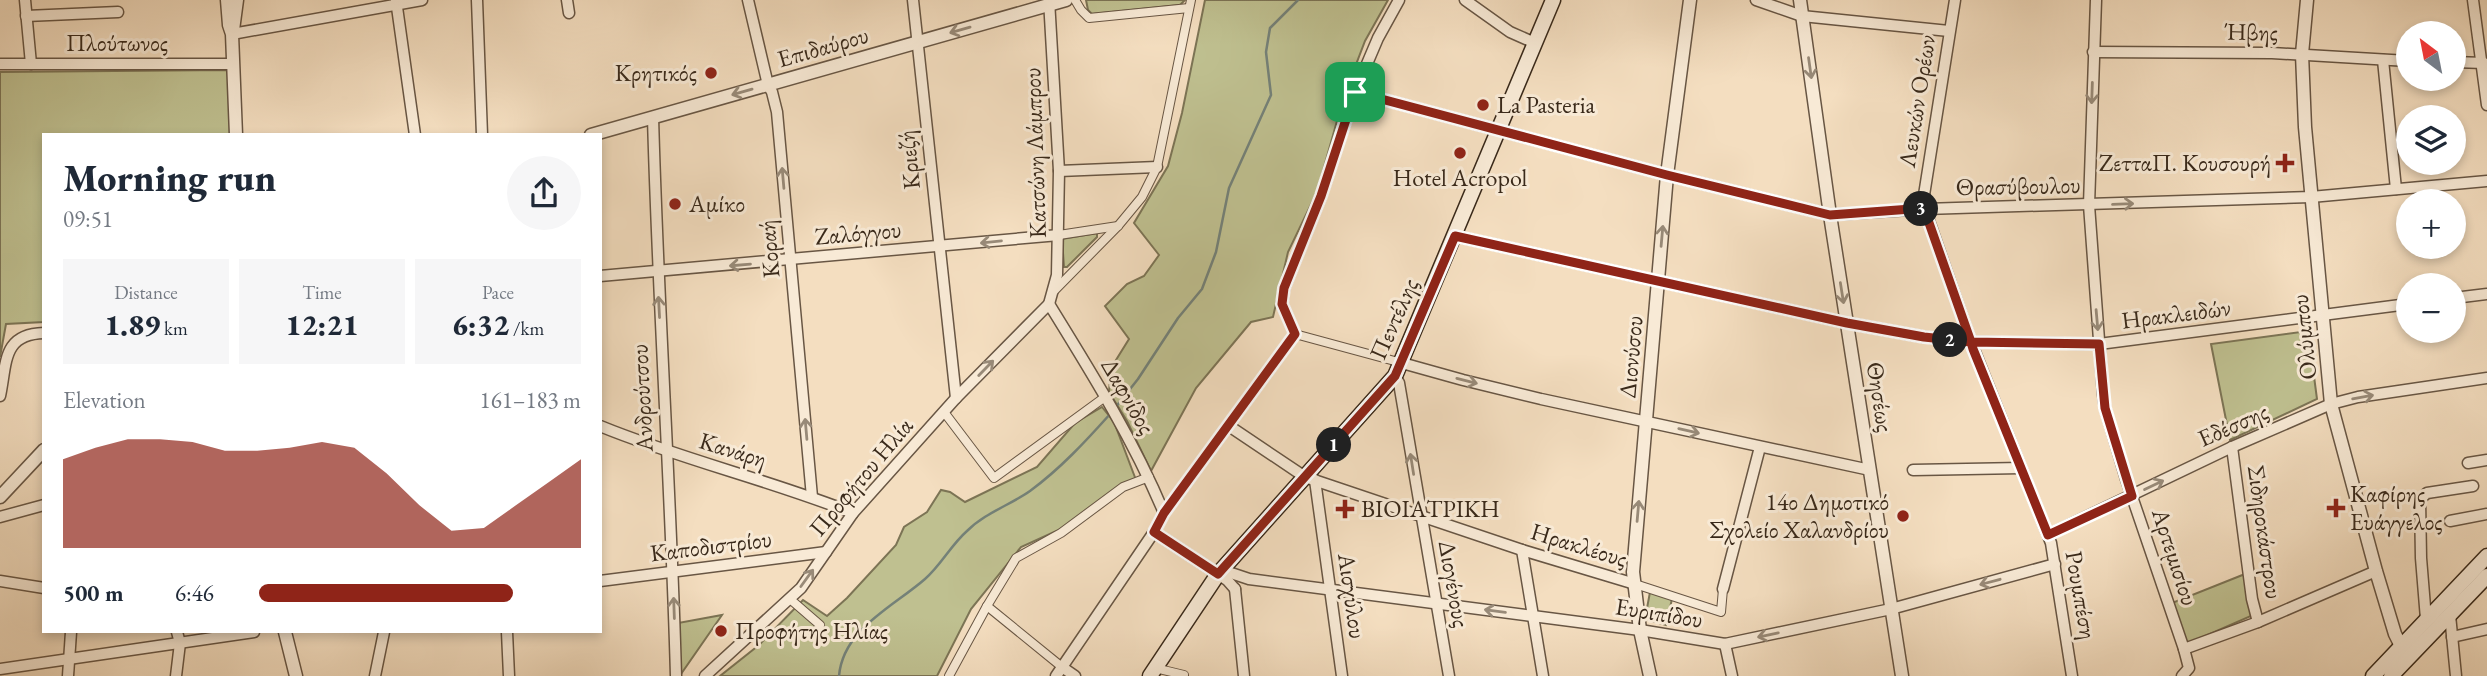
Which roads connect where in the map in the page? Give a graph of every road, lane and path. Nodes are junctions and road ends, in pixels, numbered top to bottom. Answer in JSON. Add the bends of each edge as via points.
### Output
{"nodes":[{"id":1,"x":25,"y":0,"type":"edge"},
{"id":2,"x":422,"y":0,"type":"edge"},
{"id":3,"x":477,"y":0,"type":"edge"},
{"id":4,"x":567,"y":0,"type":"edge"},
{"id":5,"x":748,"y":0,"type":"edge"},
{"id":6,"x":913,"y":0,"type":"edge"},
{"id":7,"x":1066,"y":0,"type":"edge"},
{"id":8,"x":1075,"y":0,"type":"edge"},
{"id":9,"x":1399,"y":0,"type":"edge"},
{"id":10,"x":1465,"y":0,"type":"edge"},
{"id":11,"x":1553,"y":0,"type":"edge"},
{"id":12,"x":1690,"y":0,"type":"edge"},
{"id":13,"x":1756,"y":0,"type":"edge"},
{"id":14,"x":1800,"y":0,"type":"edge"},
{"id":15,"x":1955,"y":0,"type":"edge"},
{"id":16,"x":2096,"y":0,"type":"edge"},
{"id":17,"x":2307,"y":0,"type":"edge"},
{"id":18,"x":2473,"y":0,"type":"edge"},
{"id":19,"x":229,"y":2,"type":"edge"},
{"id":20,"x":1049,"y":2,"type":"edge"},
{"id":21,"x":1771,"y":2,"type":"edge"},
{"id":22,"x":396,"y":3,"type":"edge"},
{"id":23,"x":1190,"y":4,"type":"edge"},
{"id":24,"x":118,"y":12,"type":"dead end"},
{"id":25,"x":569,"y":13,"type":"dead end"},
{"id":26,"x":26,"y":16,"type":"junction"},
{"id":27,"x":1802,"y":16,"type":"junction"},
{"id":28,"x":1949,"y":31,"type":"junction"},
{"id":29,"x":232,"y":34,"type":"junction"},
{"id":30,"x":917,"y":42,"type":"junction"},
{"id":31,"x":1535,"y":43,"type":"junction"},
{"id":32,"x":2093,"y":52,"type":"junction"},
{"id":33,"x":2302,"y":54,"type":"junction"},
{"id":34,"x":2383,"y":60,"type":"junction"},
{"id":35,"x":2396,"y":61,"type":"edge"},
{"id":36,"x":2466,"y":62,"type":"edge"},
{"id":37,"x":2484,"y":63,"type":"edge"},
{"id":38,"x":0,"y":64,"type":"edge"},
{"id":39,"x":31,"y":64,"type":"junction"},
{"id":40,"x":233,"y":64,"type":"junction"},
{"id":41,"x":768,"y":85,"type":"junction"},
{"id":42,"x":1355,"y":92,"type":"junction"},
{"id":43,"x":2487,"y":105,"type":"edge"},
{"id":44,"x":653,"y":117,"type":"junction"},
{"id":45,"x":1500,"y":131,"type":"junction"},
{"id":46,"x":236,"y":133,"type":"edge"},
{"id":47,"x":415,"y":133,"type":"edge"},
{"id":48,"x":482,"y":133,"type":"edge"},
{"id":49,"x":598,"y":133,"type":"edge"},
{"id":50,"x":1157,"y":167,"type":"junction"},
{"id":51,"x":1059,"y":170,"type":"junction"},
{"id":52,"x":1667,"y":175,"type":"junction"},
{"id":53,"x":2487,"y":181,"type":"edge"},
{"id":54,"x":2396,"y":189,"type":"junction"},
{"id":55,"x":2311,"y":197,"type":"junction"},
{"id":56,"x":2089,"y":205,"type":"junction"},
{"id":57,"x":1925,"y":208,"type":"junction"},
{"id":58,"x":1830,"y":215,"type":"junction"},
{"id":59,"x":1118,"y":226,"type":"junction"},
{"id":60,"x":1059,"y":235,"type":"junction"},
{"id":61,"x":1455,"y":236,"type":"junction"},
{"id":62,"x":940,"y":247,"type":"junction"},
{"id":63,"x":791,"y":260,"type":"junction"},
{"id":64,"x":657,"y":272,"type":"junction"},
{"id":65,"x":602,"y":276,"type":"edge"},
{"id":66,"x":1658,"y":282,"type":"junction"},
{"id":67,"x":1054,"y":291,"type":"junction"},
{"id":68,"x":2487,"y":294,"type":"edge"},
{"id":69,"x":2466,"y":297,"type":"edge"},
{"id":70,"x":1049,"y":304,"type":"junction"},
{"id":71,"x":2396,"y":306,"type":"edge"},
{"id":72,"x":2323,"y":315,"type":"junction"},
{"id":73,"x":1847,"y":323,"type":"junction"},
{"id":74,"x":42,"y":333,"type":"edge"},
{"id":75,"x":1295,"y":334,"type":"junction"},
{"id":76,"x":1971,"y":342,"type":"junction"},
{"id":77,"x":2099,"y":344,"type":"junction"},
{"id":78,"x":1398,"y":369,"type":"junction"},
{"id":79,"x":2487,"y":378,"type":"edge"},
{"id":80,"x":0,"y":396,"type":"edge"},
{"id":81,"x":956,"y":398,"type":"junction"},
{"id":82,"x":1107,"y":400,"type":"junction"},
{"id":83,"x":2331,"y":404,"type":"junction"},
{"id":84,"x":944,"y":412,"type":"junction"},
{"id":85,"x":1647,"y":421,"type":"junction"},
{"id":86,"x":1229,"y":426,"type":"junction"},
{"id":87,"x":602,"y":427,"type":"edge"},
{"id":88,"x":1760,"y":447,"type":"junction"},
{"id":89,"x":2232,"y":447,"type":"junction"},
{"id":90,"x":666,"y":451,"type":"junction"},
{"id":91,"x":42,"y":452,"type":"edge"},
{"id":92,"x":2487,"y":460,"type":"edge"},
{"id":93,"x":2468,"y":463,"type":"dead end"},
{"id":94,"x":2021,"y":468,"type":"junction"},
{"id":95,"x":1870,"y":470,"type":"junction"},
{"id":96,"x":1913,"y":470,"type":"dead end"},
{"id":97,"x":1149,"y":477,"type":"junction"},
{"id":98,"x":1310,"y":478,"type":"junction"},
{"id":99,"x":2473,"y":485,"type":"dead end"},
{"id":100,"x":2132,"y":496,"type":"junction"},
{"id":101,"x":0,"y":497,"type":"edge"},
{"id":102,"x":813,"y":497,"type":"junction"},
{"id":103,"x":42,"y":506,"type":"edge"},
{"id":104,"x":853,"y":513,"type":"junction"},
{"id":105,"x":1164,"y":513,"type":"junction"},
{"id":106,"x":1420,"y":514,"type":"junction"},
{"id":107,"x":2487,"y":514,"type":"edge"},
{"id":108,"x":0,"y":517,"type":"edge"},
{"id":109,"x":2450,"y":521,"type":"dead end"},
{"id":110,"x":1154,"y":532,"type":"junction"},
{"id":111,"x":2048,"y":535,"type":"junction"},
{"id":112,"x":1522,"y":550,"type":"junction"},
{"id":113,"x":826,"y":552,"type":"junction"},
{"id":114,"x":2487,"y":556,"type":"edge"},
{"id":115,"x":2055,"y":564,"type":"junction"},
{"id":116,"x":2376,"y":571,"type":"junction"},
{"id":117,"x":673,"y":572,"type":"junction"},
{"id":118,"x":1220,"y":572,"type":"junction"},
{"id":119,"x":2487,"y":576,"type":"edge"},
{"id":120,"x":1249,"y":579,"type":"junction"},
{"id":121,"x":0,"y":581,"type":"edge"},
{"id":122,"x":602,"y":581,"type":"edge"},
{"id":123,"x":1635,"y":584,"type":"junction"},
{"id":124,"x":42,"y":588,"type":"edge"},
{"id":125,"x":1331,"y":588,"type":"junction"},
{"id":126,"x":1235,"y":589,"type":"junction"},
{"id":127,"x":1723,"y":589,"type":"joint"},
{"id":128,"x":790,"y":599,"type":"junction"},
{"id":129,"x":1436,"y":604,"type":"junction"},
{"id":130,"x":987,"y":606,"type":"junction"},
{"id":131,"x":1891,"y":609,"type":"junction"},
{"id":132,"x":2450,"y":615,"type":"junction"},
{"id":133,"x":1533,"y":616,"type":"junction"},
{"id":134,"x":2426,"y":619,"type":"junction"},
{"id":135,"x":2258,"y":622,"type":"junction"},
{"id":136,"x":820,"y":625,"type":"dead end"},
{"id":137,"x":2487,"y":629,"type":"edge"},
{"id":138,"x":1640,"y":630,"type":"junction"},
{"id":139,"x":71,"y":633,"type":"edge"},
{"id":140,"x":239,"y":633,"type":"edge"},
{"id":141,"x":285,"y":633,"type":"edge"},
{"id":142,"x":384,"y":633,"type":"edge"},
{"id":143,"x":507,"y":633,"type":"edge"},
{"id":144,"x":178,"y":637,"type":"edge"},
{"id":145,"x":2452,"y":637,"type":"junction"},
{"id":146,"x":1725,"y":644,"type":"junction"},
{"id":147,"x":2184,"y":649,"type":"junction"},
{"id":148,"x":2404,"y":652,"type":"junction"},
{"id":149,"x":69,"y":659,"type":"junction"},
{"id":150,"x":0,"y":669,"type":"edge"},
{"id":151,"x":1059,"y":671,"type":"edge"},
{"id":152,"x":1152,"y":672,"type":"edge"},
{"id":153,"x":2188,"y":673,"type":"edge"},
{"id":154,"x":1184,"y":675,"type":"edge"},
{"id":155,"x":68,"y":676,"type":"edge"},
{"id":156,"x":176,"y":676,"type":"edge"},
{"id":157,"x":296,"y":676,"type":"edge"},
{"id":158,"x":375,"y":676,"type":"edge"},
{"id":159,"x":509,"y":676,"type":"edge"},
{"id":160,"x":676,"y":676,"type":"edge"},
{"id":161,"x":705,"y":676,"type":"edge"},
{"id":162,"x":949,"y":676,"type":"edge"},
{"id":163,"x":1075,"y":676,"type":"edge"},
{"id":164,"x":1244,"y":676,"type":"edge"},
{"id":165,"x":1342,"y":676,"type":"edge"},
{"id":166,"x":1449,"y":676,"type":"edge"},
{"id":167,"x":1543,"y":676,"type":"edge"},
{"id":168,"x":1650,"y":676,"type":"edge"},
{"id":169,"x":1732,"y":676,"type":"edge"},
{"id":170,"x":1902,"y":676,"type":"edge"},
{"id":171,"x":2072,"y":676,"type":"edge"},
{"id":172,"x":2373,"y":676,"type":"edge"},
{"id":173,"x":2391,"y":676,"type":"edge"},
{"id":174,"x":2456,"y":676,"type":"edge"}],
"edges":[{"from":1,"to":26,"type":"street"},
{"from":2,"to":22,"type":"street"},
{"from":3,"to":48,"type":"street"},
{"from":4,"to":25,"type":"street"},
{"from":5,"to":41,"type":"street","name":"Κοραή"},
{"from":6,"to":30,"type":"street","name":"Κριεζή"},
{"from":7,"to":20,"type":"street","name":"Επιδαύρου"},
{"from":8,"to":23,"type":"street","via":[[1089,18]]},
{"from":9,"to":42,"type":"street"},
{"from":10,"to":31,"type":"street","via":[[1510,33]]},
{"from":11,"to":31,"type":"main road","name":"Πεντέλης"},
{"from":12,"to":52,"type":"street","name":"Διονύσου"},
{"from":13,"to":21,"type":"street"},
{"from":14,"to":27,"type":"street","name":"Θησέως"},
{"from":15,"to":28,"type":"street","name":"Λευκών Ορέων"},
{"from":16,"to":32,"type":"street","name":"Αρτεμισίου"},
{"from":17,"to":33,"type":"street","name":"Ολύμπου"},
{"from":18,"to":37,"type":"street"},
{"from":19,"to":29,"type":"street","via":[[237,15]]},
{"from":20,"to":30,"type":"street","name":"Επιδαύρου","one_way":true},
{"from":20,"to":51,"type":"street","name":"Κατσώνη Λάμπρου"},
{"from":21,"to":27,"type":"street"},
{"from":22,"to":29,"type":"street"},
{"from":22,"to":47,"type":"street"},
{"from":23,"to":50,"type":"street"},
{"from":24,"to":26,"type":"street"},
{"from":26,"to":39,"type":"street"},
{"from":27,"to":28,"type":"street"},
{"from":27,"to":58,"type":"street","name":"Θησέως","one_way":true},
{"from":28,"to":57,"type":"street","name":"Λευκών Ορέων"},
{"from":29,"to":40,"type":"street"},
{"from":30,"to":41,"type":"street","name":"Επιδαύρου"},
{"from":30,"to":62,"type":"street","name":"Κριεζή"},
{"from":31,"to":45,"type":"main road","name":"Πεντέλης"},
{"from":32,"to":33,"type":"street","name":"Ήβης"},
{"from":32,"to":56,"type":"street","name":"Αρτεμισίου","one_way":true},
{"from":33,"to":34,"type":"street","name":"Ήβης"},
{"from":33,"to":55,"type":"street","name":"Ολύμπου"},
{"from":34,"to":35,"type":"street","name":"Ήβης"},
{"from":34,"to":54,"type":"street"},
{"from":36,"to":37,"type":"street"},
{"from":37,"to":43,"type":"street"},
{"from":38,"to":39,"type":"street","name":"Πλούτωνος"},
{"from":39,"to":40,"type":"street","name":"Πλούτωνος"},
{"from":40,"to":46,"type":"street"},
{"from":41,"to":44,"type":"street","name":"Επιδαύρου","one_way":true},
{"from":63,"to":41,"type":"street","name":"Κοραή","one_way":true,"via":[[777,112]]},
{"from":42,"to":45,"type":"street","name":"Θρασύβουλου"},
{"from":42,"to":75,"type":"street","via":[[1284,288],[1282,304]]},
{"from":44,"to":49,"type":"street","name":"Επιδαύρου"},
{"from":44,"to":64,"type":"street","name":"Ανδρούτσου"},
{"from":45,"to":52,"type":"street","name":"Θρασύβουλου"},
{"from":45,"to":61,"type":"main road","name":"Πεντέλης"},
{"from":50,"to":51,"type":"street"},
{"from":50,"to":59,"type":"street","via":[[1142,197]]},
{"from":51,"to":60,"type":"street","name":"Κατσώνη Λάμπρου"},
{"from":52,"to":58,"type":"street","name":"Θρασύβουλου"},
{"from":66,"to":52,"type":"street","name":"Διονύσου","one_way":true},
{"from":53,"to":54,"type":"street","name":"Θρασύβουλου"},
{"from":54,"to":55,"type":"street","name":"Θρασύβουλου"},
{"from":56,"to":55,"type":"street","name":"Θρασύβουλου","one_way":true},
{"from":55,"to":72,"type":"street","name":"Ολύμπου"},
{"from":56,"to":57,"type":"street","name":"Θρασύβουλου"},
{"from":56,"to":77,"type":"street","name":"Αρτεμισίου","one_way":true},
{"from":57,"to":58,"type":"street","name":"Θρασύβουλου"},
{"from":57,"to":76,"type":"street","name":"Ρουμπέση"},
{"from":58,"to":73,"type":"street","name":"Θησέως","one_way":true},
{"from":59,"to":60,"type":"street","name":"Ζαλόγγου"},
{"from":59,"to":67,"type":"street"},
{"from":60,"to":62,"type":"street","name":"Ζαλόγγου","one_way":true},
{"from":60,"to":67,"type":"street","name":"Κατσώνη Λάμπρου"},
{"from":61,"to":66,"type":"street","name":"Ηρακλειδών"},
{"from":61,"to":78,"type":"main road","name":"Πεντέλης"},
{"from":62,"to":63,"type":"street","name":"Ζαλόγγου"},
{"from":62,"to":81,"type":"street","name":"Κριεζή"},
{"from":63,"to":64,"type":"street","name":"Ζαλόγγου","one_way":true},
{"from":102,"to":63,"type":"street","name":"Κοραή","one_way":true},
{"from":64,"to":65,"type":"street","name":"Ζαλόγγου"},
{"from":90,"to":64,"type":"street","name":"Ανδρούτσου","one_way":true},
{"from":66,"to":73,"type":"street","name":"Ηρακλειδών"},
{"from":66,"to":85,"type":"street","name":"Διονύσου"},
{"from":67,"to":70,"type":"street","name":"Κατσώνη Λάμπρου"},
{"from":68,"to":69,"type":"street"},
{"from":81,"to":70,"type":"street","name":"Προφήτου Ηλία","one_way":true},
{"from":70,"to":82,"type":"street","name":"Δαφνίδος"},
{"from":71,"to":72,"type":"street","name":"Ηρακλειδών"},
{"from":72,"to":77,"type":"street","name":"Ηρακλειδών"},
{"from":72,"to":83,"type":"street","name":"Ολύμπου"},
{"from":73,"to":76,"type":"street","name":"Ηρακλειδών"},
{"from":73,"to":95,"type":"street","name":"Θησέως"},
{"from":74,"to":80,"type":"street","via":[[23,336],[12,344]]},
{"from":75,"to":78,"type":"street"},
{"from":75,"to":86,"type":"street"},
{"from":76,"to":77,"type":"street","name":"Ηρακλειδών"},
{"from":76,"to":94,"type":"street","name":"Ρουμπέση"},
{"from":77,"to":100,"type":"street","name":"Αρτεμισίου","via":[[2105,408]]},
{"from":78,"to":85,"type":"street","one_way":true},
{"from":78,"to":98,"type":"main road","name":"Πεντέλης"},
{"from":106,"to":78,"type":"street","name":"Διογένους","one_way":true},
{"from":83,"to":79,"type":"street","name":"Εδέσσης","one_way":true},
{"from":81,"to":84,"type":"street","name":"Προφήτου Ηλία"},
{"from":82,"to":84,"type":"street","via":[[993,478]]},
{"from":82,"to":97,"type":"street","name":"Δαφνίδος"},
{"from":83,"to":89,"type":"street","name":"Εδέσσης"},
{"from":83,"to":116,"type":"street","name":"Ολύμπου"},
{"from":84,"to":104,"type":"street","name":"Προφήτου Ηλία"},
{"from":85,"to":88,"type":"street","one_way":true},
{"from":123,"to":85,"type":"street","name":"Διονύσου","one_way":true},
{"from":86,"to":98,"type":"street","name":"Ηρακλέους"},
{"from":86,"to":105,"type":"street"},
{"from":87,"to":90,"type":"street","name":"Κανάρη"},
{"from":88,"to":95,"type":"street"},
{"from":88,"to":127,"type":"street"},
{"from":100,"to":89,"type":"street","name":"Εδέσσης","one_way":true},
{"from":89,"to":135,"type":"street","name":"Σιδηροκάστρου"},
{"from":90,"to":102,"type":"street","name":"Κανάρη"},
{"from":90,"to":117,"type":"street","name":"Ανδρούτσου"},
{"from":91,"to":101,"type":"street"},
{"from":92,"to":93,"type":"street"},
{"from":94,"to":96,"type":"street"},
{"from":94,"to":111,"type":"street","name":"Ρουμπέση"},
{"from":95,"to":131,"type":"street","name":"Θησέως"},
{"from":97,"to":105,"type":"street","name":"Δαφνίδος"},
{"from":97,"to":130,"type":"street","via":[[1123,487],[1061,533],[1016,558]]},
{"from":98,"to":106,"type":"street","name":"Ηρακλέους"},
{"from":98,"to":118,"type":"main road","name":"Πεντέλης"},
{"from":98,"to":125,"type":"street","name":"Αισχύλου"},
{"from":99,"to":134,"type":"street","via":[[2427,493],[2420,499]]},
{"from":100,"to":111,"type":"street","name":"Εδέσσης"},
{"from":100,"to":147,"type":"street","name":"Αρτεμισίου"},
{"from":102,"to":104,"type":"street","name":"Κανάρη"},
{"from":103,"to":108,"type":"street"},
{"from":104,"to":113,"type":"street","name":"Προφήτου Ηλία"},
{"from":105,"to":110,"type":"street"},
{"from":106,"to":112,"type":"street","name":"Ηρακλέους"},
{"from":106,"to":129,"type":"street","name":"Διογένους"},
{"from":107,"to":109,"type":"street"},
{"from":110,"to":118,"type":"street"},
{"from":110,"to":151,"type":"street"},
{"from":111,"to":115,"type":"street","name":"Ρουμπέση"},
{"from":112,"to":123,"type":"street","name":"Ηρακλέους"},
{"from":112,"to":133,"type":"street"},
{"from":113,"to":117,"type":"street","name":"Καποδιστρίου"},
{"from":128,"to":113,"type":"street","name":"Προφήτου Ηλία","one_way":true},
{"from":114,"to":134,"type":"main road"},
{"from":115,"to":131,"type":"street","name":"Ευριπίδου","one_way":true},
{"from":115,"to":171,"type":"street","name":"Ρουμπέση"},
{"from":116,"to":135,"type":"street"},
{"from":116,"to":148,"type":"street","name":"Ολύμπου"},
{"from":117,"to":122,"type":"street","name":"Καποδιστρίου"},
{"from":160,"to":117,"type":"street","name":"Ανδρούτσου","one_way":true},
{"from":118,"to":120,"type":"street","name":"Ευριπίδου"},
{"from":118,"to":126,"type":"street"},
{"from":118,"to":152,"type":"main road","name":"Πεντέλης"},
{"from":119,"to":132,"type":"main road"},
{"from":120,"to":125,"type":"street","name":"Ευριπίδου"},
{"from":120,"to":126,"type":"street"},
{"from":121,"to":124,"type":"street"},
{"from":123,"to":127,"type":"street","name":"Ηρακλέους","via":[[1721,612]]},
{"from":123,"to":138,"type":"street","name":"Διονύσου"},
{"from":125,"to":129,"type":"street","name":"Ευριπίδου"},
{"from":125,"to":165,"type":"street","name":"Αισχύλου"},
{"from":126,"to":164,"type":"street"},
{"from":128,"to":136,"type":"street"},
{"from":128,"to":161,"type":"street","name":"Προφήτου Ηλία"},
{"from":133,"to":129,"type":"street","name":"Ευριπίδου","one_way":true},
{"from":129,"to":166,"type":"street","name":"Διογένους"},
{"from":130,"to":151,"type":"street"},
{"from":130,"to":162,"type":"street"},
{"from":131,"to":146,"type":"street","name":"Ευριπίδου","one_way":true},
{"from":131,"to":170,"type":"street","name":"Θησέως"},
{"from":132,"to":145,"type":"street"},
{"from":132,"to":148,"type":"main road"},
{"from":133,"to":138,"type":"street","name":"Ευριπίδου"},
{"from":133,"to":167,"type":"street"},
{"from":134,"to":148,"type":"main road"},
{"from":135,"to":147,"type":"street"},
{"from":137,"to":145,"type":"street"},
{"from":138,"to":146,"type":"street","name":"Ευριπίδου"},
{"from":138,"to":168,"type":"street","name":"Διονύσου"},
{"from":139,"to":149,"type":"street"},
{"from":140,"to":144,"type":"street"},
{"from":141,"to":157,"type":"street"},
{"from":142,"to":158,"type":"street"},
{"from":143,"to":159,"type":"street"},
{"from":144,"to":149,"type":"street"},
{"from":144,"to":156,"type":"street"},
{"from":145,"to":174,"type":"street"},
{"from":146,"to":169,"type":"street"},
{"from":147,"to":153,"type":"street","name":"Αρτεμισίου"},
{"from":148,"to":172,"type":"main road"},
{"from":148,"to":173,"type":"main road"},
{"from":149,"to":150,"type":"street"},
{"from":149,"to":155,"type":"street"},
{"from":151,"to":163,"type":"street"},
{"from":152,"to":154,"type":"street"}]}
